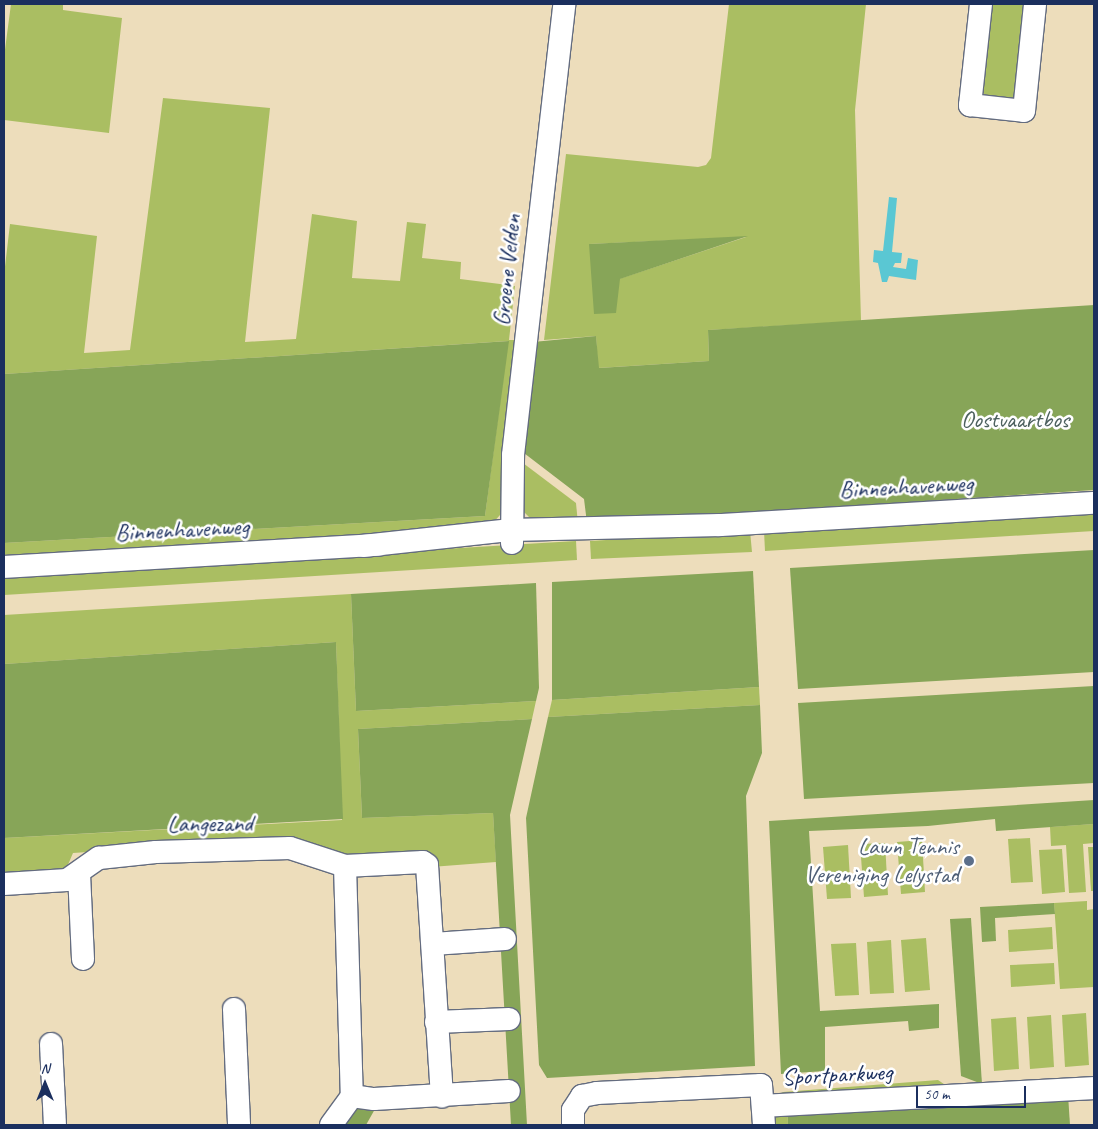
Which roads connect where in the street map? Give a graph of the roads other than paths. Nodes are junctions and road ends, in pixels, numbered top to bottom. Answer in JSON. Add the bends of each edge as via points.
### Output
{"nodes":[{"id":1,"x":564,"y":4,"type":"edge"},
{"id":2,"x":981,"y":4,"type":"edge"},
{"id":3,"x":1035,"y":4,"type":"edge"},
{"id":4,"x":1094,"y":503,"type":"edge"},
{"id":5,"x":511,"y":537,"type":"junction"},
{"id":6,"x":4,"y":567,"type":"edge"},
{"id":7,"x":345,"y":866,"type":"junction"},
{"id":8,"x":79,"y":874,"type":"junction"},
{"id":9,"x":4,"y":884,"type":"edge"},
{"id":10,"x":505,"y":939,"type":"dead end"},
{"id":11,"x":433,"y":944,"type":"junction"},
{"id":12,"x":83,"y":959,"type":"dead end"},
{"id":13,"x":234,"y":1009,"type":"dead end"},
{"id":14,"x":510,"y":1018,"type":"dead end"},
{"id":15,"x":436,"y":1022,"type":"junction"},
{"id":16,"x":51,"y":1044,"type":"dead end"},
{"id":17,"x":1094,"y":1088,"type":"edge"},
{"id":18,"x":509,"y":1091,"type":"dead end"},
{"id":19,"x":352,"y":1096,"type":"junction"},
{"id":20,"x":442,"y":1097,"type":"junction"},
{"id":21,"x":764,"y":1116,"type":"edge"},
{"id":22,"x":55,"y":1125,"type":"edge"},
{"id":23,"x":239,"y":1125,"type":"edge"},
{"id":24,"x":331,"y":1125,"type":"edge"},
{"id":25,"x":573,"y":1125,"type":"edge"}],
"edges":[{"from":1,"to":5,"type":"street","name":"Groene Velden","via":[[513,455]]},
{"from":2,"to":3,"type":"street","via":[[970,105],[1024,111]]},
{"from":4,"to":5,"type":"street","name":"Binnenhavenweg"},
{"from":5,"to":6,"type":"street","name":"Binnenhavenweg"},
{"from":7,"to":8,"type":"street","name":"Langezand","via":[[290,848],[156,852],[99,858]]},
{"from":7,"to":11,"type":"street","name":"Langezand","via":[[424,862],[427,865]]},
{"from":7,"to":19,"type":"street"},
{"from":8,"to":9,"type":"street","name":"Langezand","via":[[67,880]]},
{"from":8,"to":12,"type":"street"},
{"from":10,"to":11,"type":"street"},
{"from":11,"to":15,"type":"street","name":"Langezand"},
{"from":13,"to":23,"type":"street"},
{"from":14,"to":15,"type":"street"},
{"from":15,"to":20,"type":"street","name":"Langezand"},
{"from":16,"to":22,"type":"street"},
{"from":17,"to":21,"type":"street","name":"Sportparkweg"},
{"from":18,"to":20,"type":"street"},
{"from":19,"to":20,"type":"street","via":[[374,1099]]},
{"from":19,"to":24,"type":"street"},
{"from":21,"to":25,"type":"street","name":"Sportparkweg","via":[[761,1085],[582,1096],[573,1110]]}]}
